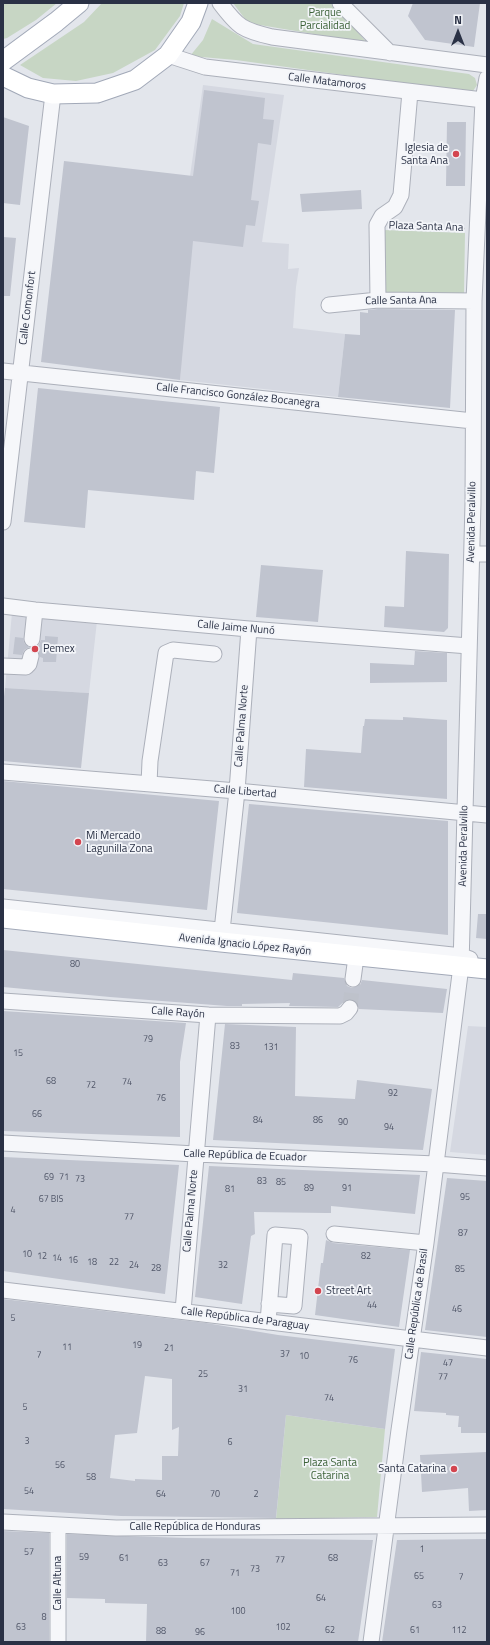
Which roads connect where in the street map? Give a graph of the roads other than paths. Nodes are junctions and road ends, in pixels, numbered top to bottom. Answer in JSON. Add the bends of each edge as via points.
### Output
{"nodes":[{"id":1,"x":79,"y":3,"type":"edge"},
{"id":2,"x":198,"y":3,"type":"edge"},
{"id":3,"x":220,"y":3,"type":"edge"},
{"id":4,"x":340,"y":3,"type":"edge"},
{"id":5,"x":390,"y":53,"type":"junction"},
{"id":6,"x":168,"y":55,"type":"junction"},
{"id":7,"x":487,"y":65,"type":"edge"},
{"id":8,"x":4,"y":75,"type":"edge"},
{"id":9,"x":487,"y":78,"type":"edge"},
{"id":10,"x":410,"y":92,"type":"junction"},
{"id":11,"x":53,"y":94,"type":"junction"},
{"id":12,"x":485,"y":102,"type":"edge"},
{"id":13,"x":378,"y":300,"type":"junction"},
{"id":14,"x":474,"y":301,"type":"junction"},
{"id":15,"x":329,"y":305,"type":"dead end"},
{"id":16,"x":3,"y":371,"type":"edge"},
{"id":17,"x":20,"y":373,"type":"junction"},
{"id":18,"x":473,"y":421,"type":"junction"},
{"id":19,"x":480,"y":503,"type":"edge"},
{"id":20,"x":3,"y":522,"type":"edge"},
{"id":21,"x":472,"y":554,"type":"junction"},
{"id":22,"x":487,"y":554,"type":"edge"},
{"id":23,"x":3,"y":606,"type":"edge"},
{"id":24,"x":35,"y":610,"type":"junction"},
{"id":25,"x":249,"y":629,"type":"junction"},
{"id":26,"x":32,"y":639,"type":"dead end"},
{"id":27,"x":469,"y":646,"type":"junction"},
{"id":28,"x":214,"y":654,"type":"dead end"},
{"id":29,"x":31,"y":656,"type":"dead end"},
{"id":30,"x":3,"y":666,"type":"edge"},
{"id":31,"x":3,"y":772,"type":"edge"},
{"id":32,"x":148,"y":784,"type":"junction"},
{"id":33,"x":237,"y":791,"type":"junction"},
{"id":34,"x":465,"y":814,"type":"junction"},
{"id":35,"x":487,"y":815,"type":"edge"},
{"id":36,"x":3,"y":907,"type":"edge"},
{"id":37,"x":3,"y":918,"type":"edge"},
{"id":38,"x":221,"y":937,"type":"junction"},
{"id":39,"x":356,"y":956,"type":"junction"},
{"id":40,"x":462,"y":961,"type":"junction"},
{"id":41,"x":487,"y":961,"type":"edge"},
{"id":42,"x":487,"y":969,"type":"edge"},
{"id":43,"x":353,"y":979,"type":"tunnel mouth"},
{"id":44,"x":3,"y":1001,"type":"edge"},
{"id":45,"x":350,"y":1008,"type":"dead end"},
{"id":46,"x":208,"y":1015,"type":"junction"},
{"id":47,"x":3,"y":1143,"type":"edge"},
{"id":48,"x":195,"y":1154,"type":"junction"},
{"id":49,"x":436,"y":1164,"type":"junction"},
{"id":50,"x":487,"y":1168,"type":"edge"},
{"id":51,"x":334,"y":1234,"type":"dead end"},
{"id":52,"x":426,"y":1243,"type":"junction"},
{"id":53,"x":3,"y":1290,"type":"edge"},
{"id":54,"x":269,"y":1304,"type":"junction"},
{"id":55,"x":183,"y":1311,"type":"junction"},
{"id":56,"x":268,"y":1322,"type":"junction"},
{"id":57,"x":412,"y":1339,"type":"junction"},
{"id":58,"x":487,"y":1348,"type":"edge"},
{"id":59,"x":3,"y":1522,"type":"edge"},
{"id":60,"x":58,"y":1525,"type":"junction"},
{"id":61,"x":387,"y":1525,"type":"junction"},
{"id":62,"x":487,"y":1525,"type":"edge"},
{"id":63,"x":58,"y":1642,"type":"edge"},
{"id":64,"x":371,"y":1642,"type":"edge"}],
"edges":[{"from":1,"to":8,"type":"main road","via":[[56,22]]},
{"from":2,"to":6,"type":"main road","via":[[191,22]]},
{"from":3,"to":5,"type":"street","via":[[237,25],[253,33]]},
{"from":4,"to":5,"type":"street"},
{"from":5,"to":7,"type":"street"},
{"from":6,"to":10,"type":"street","name":"Calle Matamoros","via":[[205,67]]},
{"from":6,"to":11,"type":"main road","via":[[135,80],[97,93]]},
{"from":8,"to":11,"type":"main road","via":[[28,88]]},
{"from":9,"to":12,"type":"street","name":"Avenida Peralvillo"},
{"from":10,"to":12,"type":"street","name":"Calle Matamoros"},
{"from":10,"to":13,"type":"street","name":"Plaza Santa Ana","via":[[402,195],[377,225]]},
{"from":11,"to":17,"type":"street","name":"Calle Comonfort"},
{"from":12,"to":14,"type":"street","name":"Avenida Peralvillo"},
{"from":13,"to":14,"type":"street","name":"Calle Santa Ana"},
{"from":13,"to":15,"type":"street","name":"Calle Santa Ana"},
{"from":14,"to":18,"type":"street","name":"Avenida Peralvillo"},
{"from":16,"to":17,"type":"street","name":"Calle Francisco González Bocanegra"},
{"from":17,"to":18,"type":"street","name":"Calle Francisco González Bocanegra"},
{"from":17,"to":20,"type":"street","name":"Calle Comonfort"},
{"from":18,"to":19,"type":"street","name":"Avenida Peralvillo"},
{"from":19,"to":21,"type":"street","name":"Avenida Peralvillo"},
{"from":21,"to":22,"type":"street"},
{"from":21,"to":27,"type":"street","name":"Avenida Peralvillo"},
{"from":23,"to":24,"type":"street","name":"Calle Jaime Nunó"},
{"from":24,"to":25,"type":"street","name":"Calle Jaime Nunó"},
{"from":24,"to":26,"type":"street"},
{"from":25,"to":27,"type":"street","name":"Calle Jaime Nunó"},
{"from":25,"to":33,"type":"street","name":"Calle Palma Norte"},
{"from":27,"to":34,"type":"street","name":"Avenida Peralvillo"},
{"from":28,"to":32,"type":"street","via":[[173,650],[166,653]]},
{"from":29,"to":30,"type":"street","via":[[26,667]]},
{"from":31,"to":32,"type":"street","name":"Calle Libertad"},
{"from":32,"to":33,"type":"street","name":"Calle Libertad"},
{"from":33,"to":34,"type":"street","name":"Calle Libertad"},
{"from":33,"to":38,"type":"street","name":"Calle Palma Norte"},
{"from":34,"to":35,"type":"street","name":"Calle Libertad"},
{"from":34,"to":40,"type":"street","name":"Avenida Peralvillo"},
{"from":36,"to":38,"type":"street"},
{"from":37,"to":38,"type":"main road","name":"Avenida Ignacio López Rayón"},
{"from":38,"to":39,"type":"main road","name":"Avenida Ignacio López Rayón"},
{"from":38,"to":40,"type":"street"},
{"from":39,"to":40,"type":"main road","name":"Avenida Ignacio López Rayón"},
{"from":39,"to":43,"type":"street"},
{"from":40,"to":41,"type":"street"},
{"from":40,"to":42,"type":"main road","name":"Avenida Ignacio López Rayón"},
{"from":40,"to":49,"type":"street","name":"Calle República de Brasil"},
{"from":44,"to":46,"type":"street","name":"Calle Rayón"},
{"from":45,"to":46,"type":"street","name":"Calle Rayón","via":[[340,1016]]},
{"from":46,"to":48,"type":"street","name":"Calle Palma Norte"},
{"from":47,"to":48,"type":"street","name":"Calle República de Ecuador"},
{"from":48,"to":49,"type":"street","name":"Calle República de Ecuador"},
{"from":48,"to":55,"type":"street","name":"Calle Palma Norte"},
{"from":49,"to":50,"type":"street","name":"Calle República de Ecuador"},
{"from":49,"to":52,"type":"street","name":"Calle República de Brasil"},
{"from":51,"to":52,"type":"street"},
{"from":52,"to":57,"type":"street","name":"Calle República de Brasil"},
{"from":53,"to":55,"type":"street","name":"Calle República de Paraguay"},
{"from":54,"to":54,"type":"street","via":[[275,1235],[300,1237],[294,1306]]},
{"from":54,"to":56,"type":"street"},
{"from":55,"to":56,"type":"street","name":"Calle República de Paraguay"},
{"from":56,"to":57,"type":"street","name":"Calle República de Paraguay"},
{"from":57,"to":58,"type":"street","name":"Calle República de Paraguay"},
{"from":57,"to":61,"type":"street","name":"Calle República de Brasil"},
{"from":59,"to":60,"type":"street","name":"Calle República de Honduras"},
{"from":60,"to":61,"type":"street","name":"Calle República de Honduras","via":[[116,1521]]},
{"from":60,"to":63,"type":"street","name":"Calle Altuna"},
{"from":61,"to":62,"type":"street","name":"Calle República de Honduras"},
{"from":61,"to":64,"type":"street","name":"Calle República de Brasil"}]}
